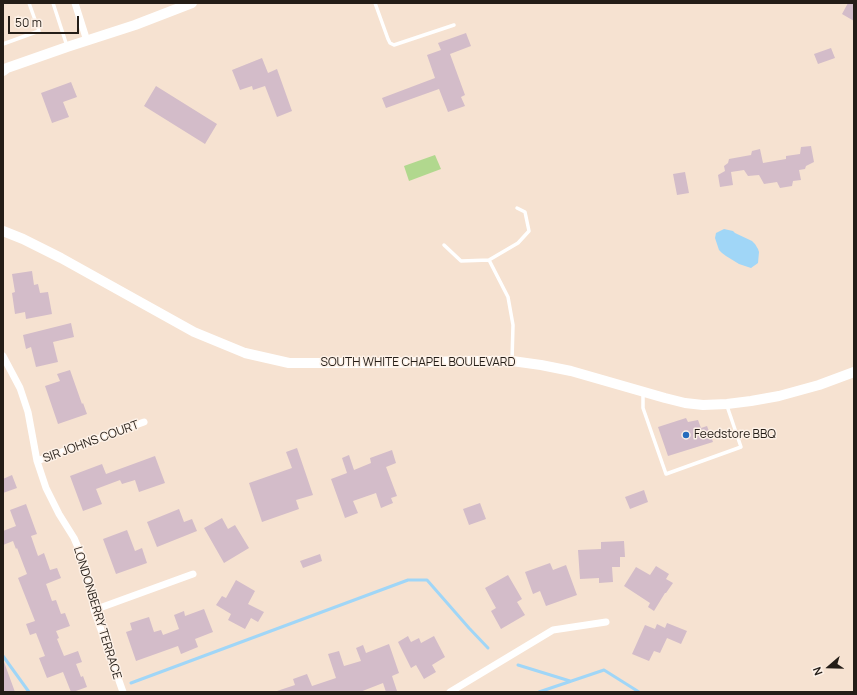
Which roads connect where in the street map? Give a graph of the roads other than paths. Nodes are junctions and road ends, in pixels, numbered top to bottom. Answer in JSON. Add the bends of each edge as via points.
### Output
{"nodes":[{"id":1,"x":30,"y":3,"type":"edge"},
{"id":2,"x":53,"y":3,"type":"edge"},
{"id":3,"x":75,"y":3,"type":"edge"},
{"id":4,"x":192,"y":3,"type":"edge"},
{"id":5,"x":375,"y":3,"type":"edge"},
{"id":6,"x":454,"y":25,"type":"dead end"},
{"id":7,"x":87,"y":41,"type":"junction"},
{"id":8,"x":3,"y":44,"type":"edge"},
{"id":9,"x":67,"y":47,"type":"junction"},
{"id":10,"x":3,"y":71,"type":"edge"},
{"id":11,"x":517,"y":208,"type":"dead end"},
{"id":12,"x":3,"y":231,"type":"edge"},
{"id":13,"x":444,"y":245,"type":"dead end"},
{"id":14,"x":489,"y":260,"type":"junction"},
{"id":15,"x":3,"y":356,"type":"edge"},
{"id":16,"x":512,"y":361,"type":"junction"},
{"id":17,"x":854,"y":372,"type":"edge"},
{"id":18,"x":643,"y":392,"type":"junction"},
{"id":19,"x":727,"y":404,"type":"junction"},
{"id":20,"x":144,"y":422,"type":"dead end"},
{"id":21,"x":37,"y":461,"type":"junction"},
{"id":22,"x":193,"y":574,"type":"dead end"},
{"id":23,"x":94,"y":610,"type":"junction"},
{"id":24,"x":606,"y":622,"type":"dead end"},
{"id":25,"x":122,"y":692,"type":"edge"},
{"id":26,"x":450,"y":692,"type":"edge"}],
"edges":[{"from":1,"to":8,"type":"lane","via":[[39,31]]},
{"from":2,"to":9,"type":"lane"},
{"from":3,"to":7,"type":"street"},
{"from":4,"to":7,"type":"main road"},
{"from":5,"to":6,"type":"lane","via":[[388,39],[394,45]]},
{"from":7,"to":9,"type":"main road"},
{"from":9,"to":10,"type":"main road"},
{"from":11,"to":14,"type":"lane","via":[[524,212],[529,231],[518,243]]},
{"from":12,"to":16,"type":"main road","name":"SOUTH WHITE CHAPEL BOULEVARD","via":[[61,258],[194,332],[245,353],[289,363]]},
{"from":13,"to":14,"type":"lane","via":[[461,261]]},
{"from":14,"to":16,"type":"lane","via":[[508,297],[513,325]]},
{"from":15,"to":21,"type":"street","name":"LONDONBERRY TERRACE","via":[[20,388],[28,412]]},
{"from":16,"to":18,"type":"main road","name":"SOUTH WHITE CHAPEL BOULEVARD","via":[[571,371]]},
{"from":17,"to":19,"type":"main road","name":"SOUTH WHITE CHAPEL BOULEVARD","via":[[779,396]]},
{"from":18,"to":19,"type":"main road","name":"SOUTH WHITE CHAPEL BOULEVARD","via":[[685,403]]},
{"from":18,"to":19,"type":"lane","via":[[643,408],[666,474],[741,447]]},
{"from":20,"to":21,"type":"street","name":"SIR JOHNS COURT"},
{"from":21,"to":23,"type":"street","name":"LONDONBERRY TERRACE","via":[[46,488],[83,559]]},
{"from":22,"to":23,"type":"street"},
{"from":23,"to":25,"type":"street","name":"LONDONBERRY TERRACE"},
{"from":24,"to":26,"type":"street","via":[[553,630]]}]}
